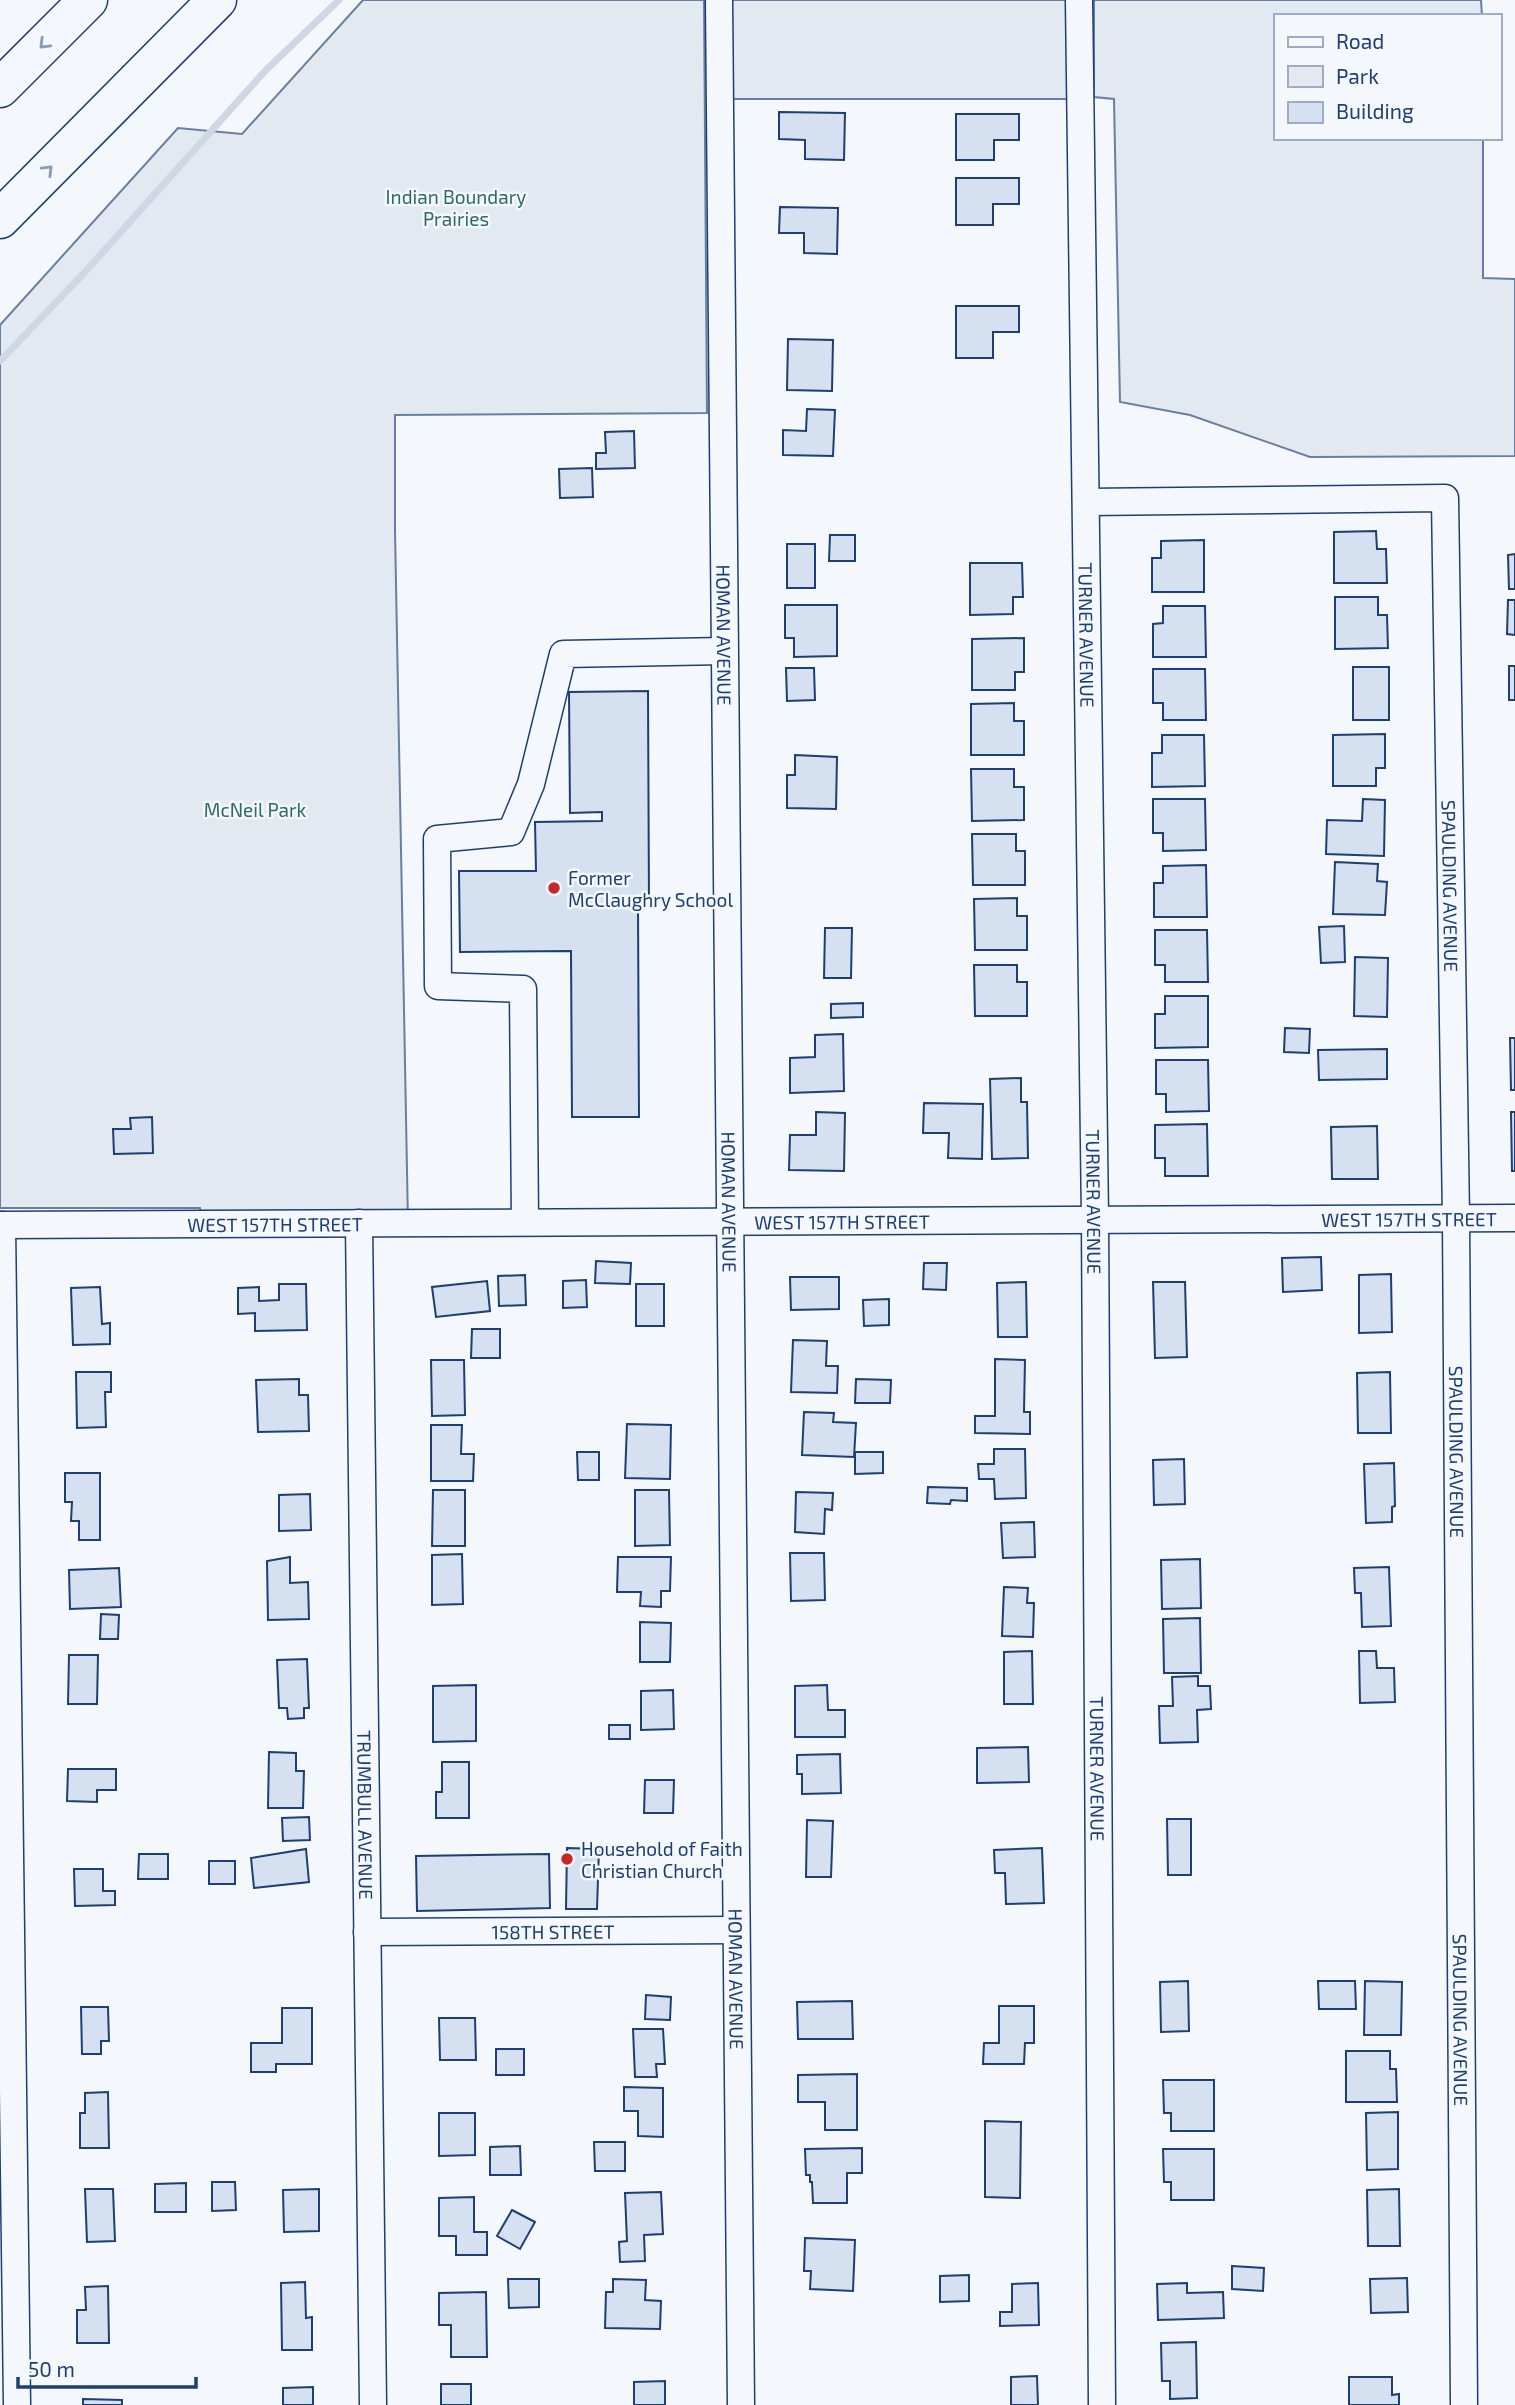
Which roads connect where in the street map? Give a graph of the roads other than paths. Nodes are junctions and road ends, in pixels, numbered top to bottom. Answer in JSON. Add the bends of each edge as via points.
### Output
{"nodes":[{"id":1,"x":88,"y":0,"type":"edge"},
{"id":2,"x":217,"y":0,"type":"edge"},
{"id":3,"x":719,"y":0,"type":"edge"},
{"id":4,"x":1079,"y":0,"type":"edge"},
{"id":5,"x":0,"y":88,"type":"edge"},
{"id":6,"x":0,"y":219,"type":"edge"},
{"id":7,"x":1087,"y":502,"type":"junction"},
{"id":8,"x":724,"y":651,"type":"junction"},
{"id":9,"x":1515,"y":1217,"type":"edge"},
{"id":10,"x":1456,"y":1218,"type":"junction"},
{"id":11,"x":1095,"y":1219,"type":"junction"},
{"id":12,"x":729,"y":1221,"type":"junction"},
{"id":13,"x":525,"y":1222,"type":"junction"},
{"id":14,"x":359,"y":1223,"type":"junction"},
{"id":15,"x":1,"y":1224,"type":"edge"},
{"id":16,"x":736,"y":1930,"type":"junction"},
{"id":17,"x":367,"y":1932,"type":"junction"},
{"id":18,"x":17,"y":2405,"type":"edge"},
{"id":19,"x":373,"y":2405,"type":"edge"},
{"id":20,"x":741,"y":2405,"type":"edge"},
{"id":21,"x":1102,"y":2405,"type":"edge"},
{"id":22,"x":1464,"y":2405,"type":"edge"}],
"edges":[{"from":1,"to":5,"type":"highway","one_way":true},
{"from":6,"to":2,"type":"highway","one_way":true},
{"from":3,"to":8,"type":"street","name":"HOMAN AVENUE"},
{"from":4,"to":7,"type":"street","name":"TURNER AVENUE"},
{"from":7,"to":10,"type":"street","name":"SPAULDING AVENUE","via":[[1445,498]]},
{"from":7,"to":11,"type":"street","name":"TURNER AVENUE"},
{"from":8,"to":12,"type":"street","name":"HOMAN AVENUE"},
{"from":8,"to":13,"type":"street","via":[[563,654],[531,784],[511,832],[437,839],[438,986],[523,989]]},
{"from":9,"to":10,"type":"street","name":"WEST 157TH STREET"},
{"from":10,"to":11,"type":"street","name":"WEST 157TH STREET"},
{"from":10,"to":22,"type":"street","name":"SPAULDING AVENUE"},
{"from":11,"to":12,"type":"street","name":"WEST 157TH STREET"},
{"from":11,"to":21,"type":"street","name":"TURNER AVENUE"},
{"from":12,"to":13,"type":"street","name":"WEST 157TH STREET"},
{"from":12,"to":16,"type":"street","name":"HOMAN AVENUE"},
{"from":13,"to":14,"type":"street","name":"WEST 157TH STREET"},
{"from":14,"to":15,"type":"street","name":"WEST 157TH STREET"},
{"from":14,"to":17,"type":"street","name":"TRUMBULL AVENUE"},
{"from":15,"to":18,"type":"street"},
{"from":16,"to":17,"type":"street","name":"158TH STREET"},
{"from":16,"to":20,"type":"street","name":"HOMAN AVENUE"},
{"from":17,"to":19,"type":"street","name":"TRUMBULL AVENUE"}]}
